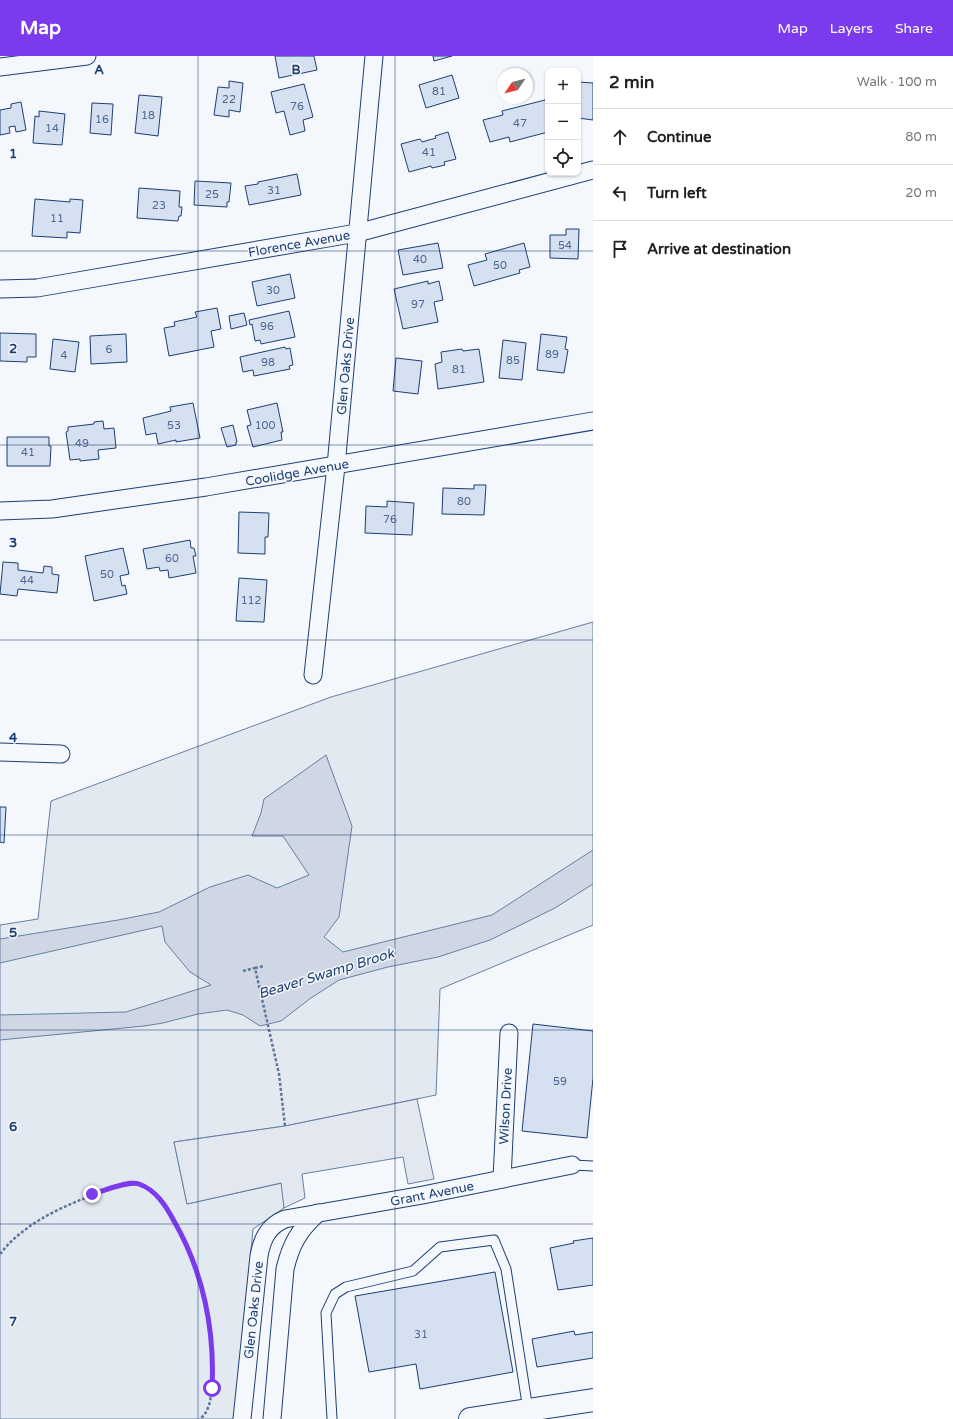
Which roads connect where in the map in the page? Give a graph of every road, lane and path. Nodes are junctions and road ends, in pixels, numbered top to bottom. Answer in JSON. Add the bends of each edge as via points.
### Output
{"nodes":[{"id":1,"x":87,"y":56,"type":"edge"},
{"id":2,"x":374,"y":56,"type":"edge"},
{"id":3,"x":0,"y":67,"type":"edge"},
{"id":4,"x":593,"y":170,"type":"edge"},
{"id":5,"x":358,"y":233,"type":"junction"},
{"id":6,"x":0,"y":289,"type":"edge"},
{"id":7,"x":593,"y":421,"type":"edge"},
{"id":8,"x":336,"y":466,"type":"junction"},
{"id":9,"x":0,"y":511,"type":"edge"},
{"id":10,"x":313,"y":675,"type":"dead end"},
{"id":11,"x":0,"y":752,"type":"edge"},
{"id":12,"x":61,"y":754,"type":"dead end"},
{"id":13,"x":264,"y":966,"type":"dead end"},
{"id":14,"x":255,"y":968,"type":"junction"},
{"id":15,"x":243,"y":971,"type":"dead end"},
{"id":16,"x":509,"y":1033,"type":"dead end"},
{"id":17,"x":284,"y":1126,"type":"dead end"},
{"id":18,"x":572,"y":1165,"type":"joint"},
{"id":19,"x":593,"y":1166,"type":"edge"},
{"id":20,"x":502,"y":1179,"type":"junction"},
{"id":21,"x":318,"y":1214,"type":"junction"},
{"id":22,"x":292,"y":1218,"type":"joint"},
{"id":23,"x":0,"y":1254,"type":"edge"},
{"id":24,"x":593,"y":1400,"type":"edge"},
{"id":25,"x":528,"y":1410,"type":"junction"},
{"id":26,"x":200,"y":1419,"type":"edge"},
{"id":27,"x":242,"y":1419,"type":"edge"},
{"id":28,"x":272,"y":1419,"type":"edge"},
{"id":29,"x":332,"y":1419,"type":"edge"},
{"id":30,"x":470,"y":1419,"type":"edge"}],
"edges":[{"from":1,"to":3,"type":"street"},
{"from":2,"to":5,"type":"street","name":"Glen Oaks Drive"},
{"from":4,"to":5,"type":"street","name":"Florence Avenue"},
{"from":5,"to":6,"type":"street","name":"Florence Avenue","via":[[37,288]]},
{"from":5,"to":8,"type":"street","name":"Glen Oaks Drive"},
{"from":7,"to":8,"type":"street","name":"Coolidge Avenue"},
{"from":8,"to":9,"type":"street","name":"Coolidge Avenue","via":[[52,510]]},
{"from":8,"to":10,"type":"street","name":"Glen Oaks Drive"},
{"from":11,"to":12,"type":"street"},
{"from":13,"to":14,"type":"path"},
{"from":14,"to":15,"type":"path"},
{"from":14,"to":17,"type":"path","via":[[279,1074]]},
{"from":16,"to":20,"type":"street","name":"Wilson Drive"},
{"from":18,"to":19,"type":"lane"},
{"from":18,"to":20,"type":"street","name":"Grant Avenue"},
{"from":20,"to":21,"type":"street","name":"Grant Avenue"},
{"from":21,"to":22,"type":"street","name":"Grant Avenue"},
{"from":21,"to":28,"type":"street","via":[[296,1238],[285,1269]]},
{"from":22,"to":27,"type":"street","name":"Glen Oaks Drive","via":[[277,1222],[266,1233],[261,1245]]},
{"from":23,"to":26,"type":"path","via":[[17,1235],[82,1199],[131,1182],[147,1188],[159,1198],[179,1229],[203,1292],[213,1366],[210,1404]]},
{"from":24,"to":25,"type":"street"},
{"from":25,"to":29,"type":"lane","via":[[506,1269],[494,1240],[440,1247],[413,1271],[346,1287],[334,1294],[326,1314]]},
{"from":25,"to":30,"type":"street"}]}
